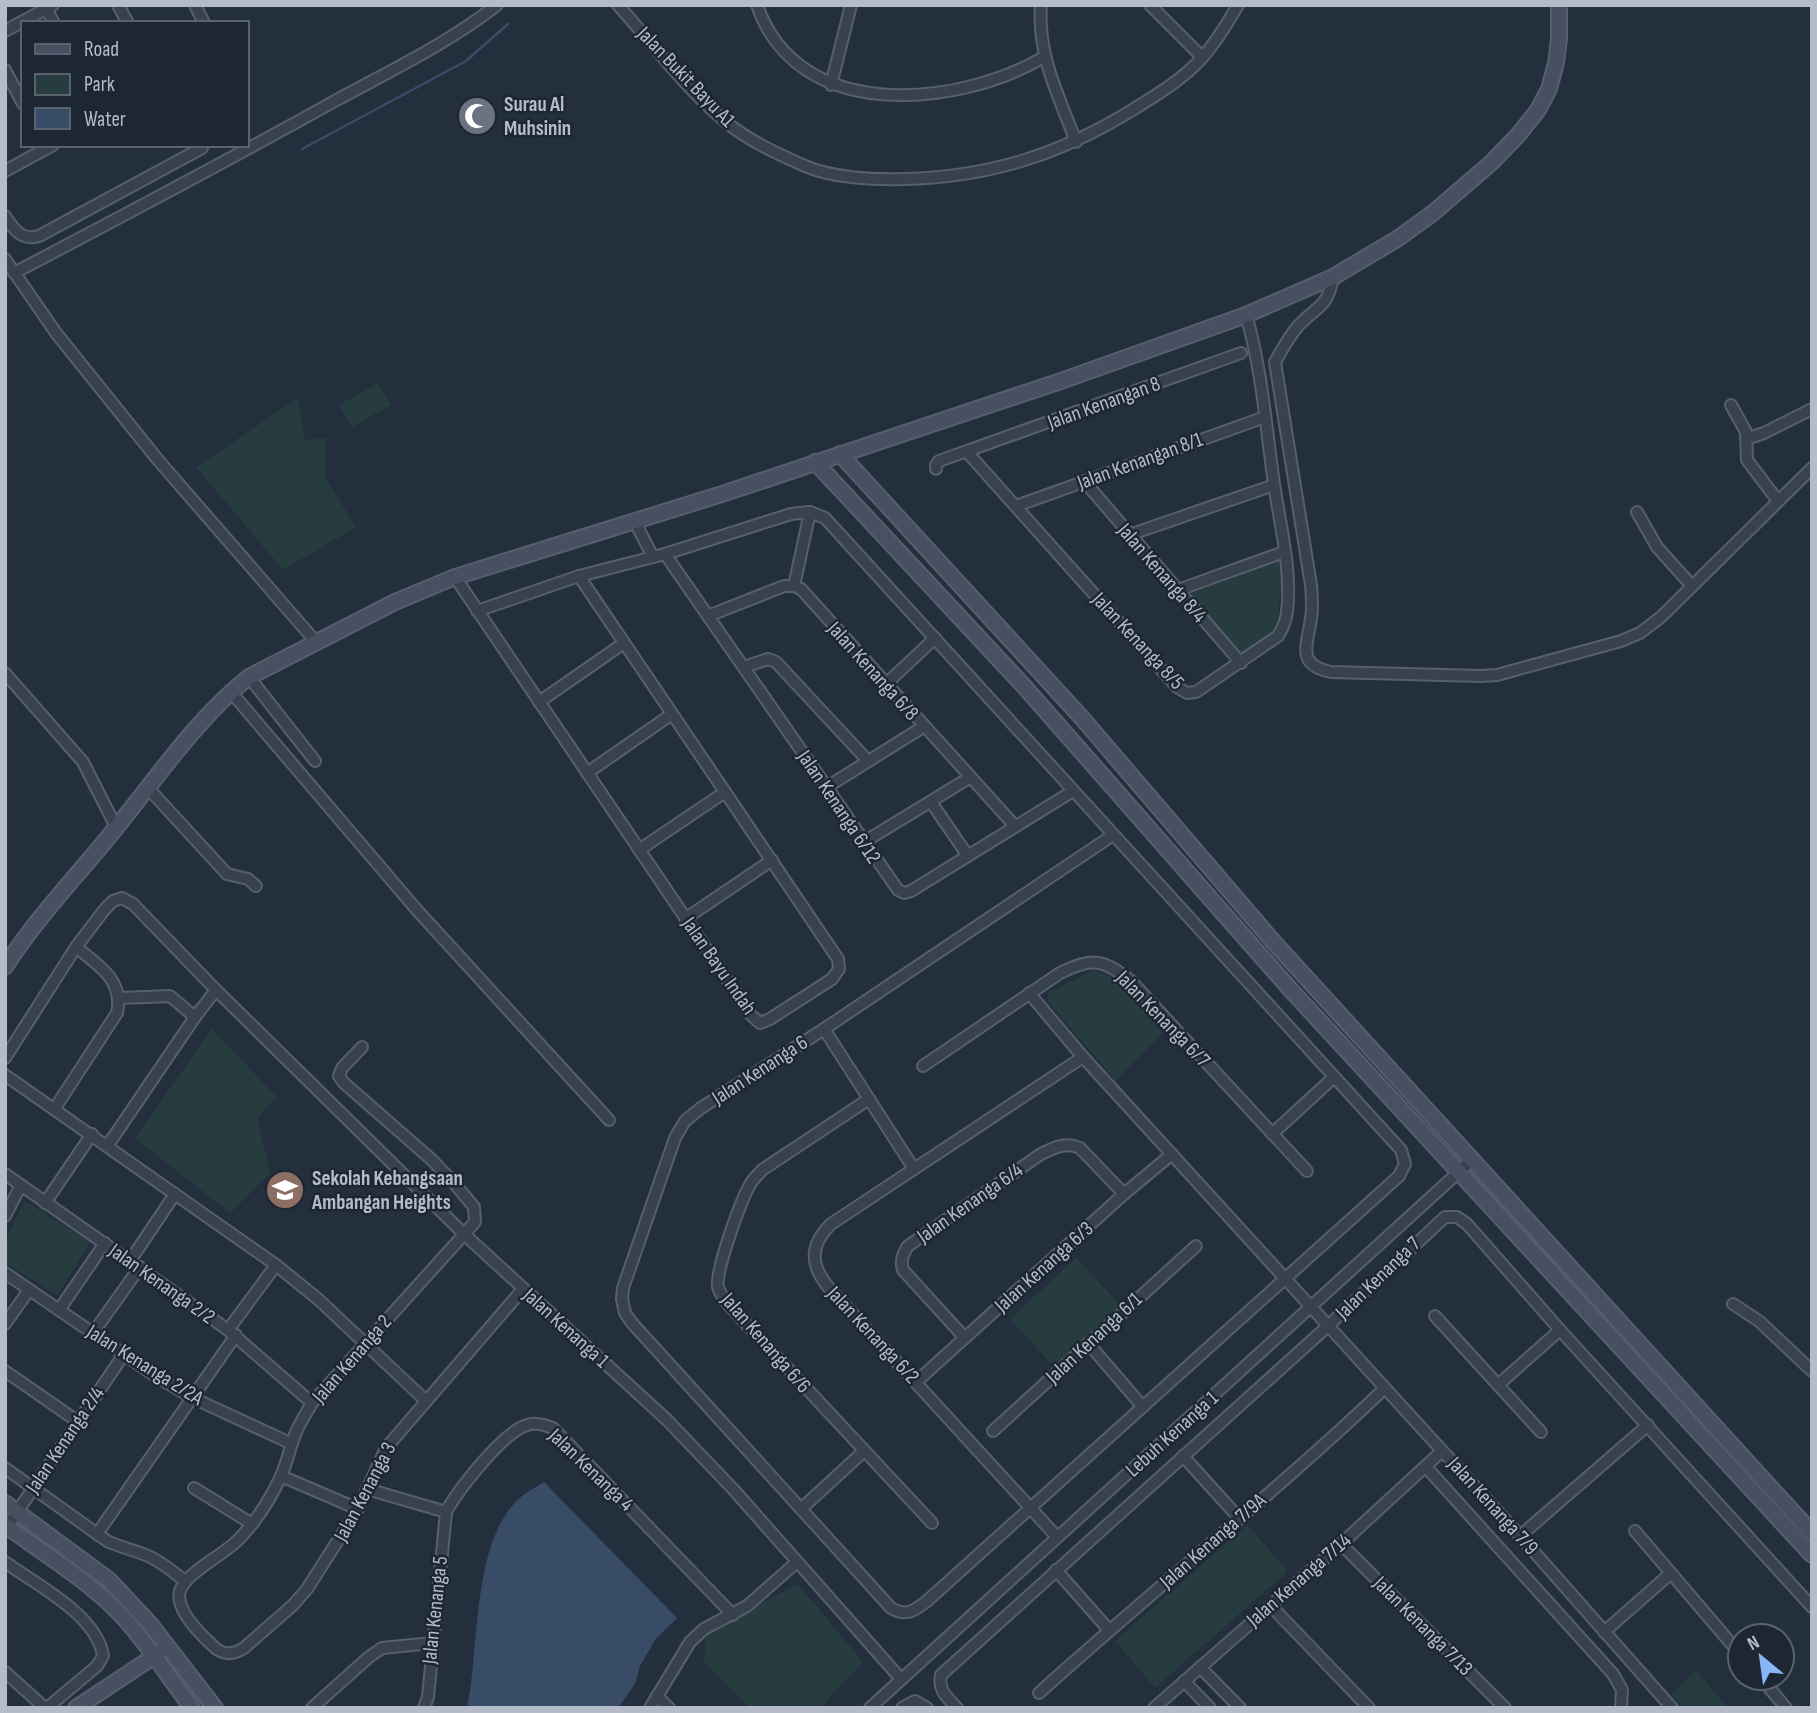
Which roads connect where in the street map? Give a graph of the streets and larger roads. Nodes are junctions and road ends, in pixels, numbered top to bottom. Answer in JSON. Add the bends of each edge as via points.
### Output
{"nodes":[{"id":1,"x":118,"y":5,"type":"edge"},
{"id":2,"x":195,"y":5,"type":"edge"},
{"id":3,"x":497,"y":5,"type":"edge"},
{"id":4,"x":757,"y":5,"type":"edge"},
{"id":5,"x":851,"y":5,"type":"edge"},
{"id":6,"x":1041,"y":5,"type":"edge"},
{"id":7,"x":1150,"y":5,"type":"edge"},
{"id":8,"x":1238,"y":5,"type":"edge"},
{"id":9,"x":1559,"y":5,"type":"edge"},
{"id":10,"x":50,"y":7,"type":"edge"},
{"id":11,"x":623,"y":7,"type":"edge"},
{"id":12,"x":24,"y":21,"type":"edge"},
{"id":13,"x":127,"y":21,"type":"edge"},
{"id":14,"x":203,"y":21,"type":"edge"},
{"id":15,"x":21,"y":22,"type":"edge"},
{"id":16,"x":5,"y":31,"type":"edge"},
{"id":17,"x":1044,"y":57,"type":"junction"},
{"id":18,"x":1202,"y":57,"type":"junction"},
{"id":19,"x":5,"y":70,"type":"edge"},
{"id":20,"x":831,"y":85,"type":"junction"},
{"id":21,"x":21,"y":100,"type":"edge"},
{"id":22,"x":1076,"y":142,"type":"junction"},
{"id":23,"x":46,"y":147,"type":"edge"},
{"id":24,"x":201,"y":147,"type":"edge"},
{"id":25,"x":213,"y":169,"type":"junction"},
{"id":26,"x":5,"y":171,"type":"edge"},
{"id":27,"x":5,"y":216,"type":"edge"},
{"id":28,"x":5,"y":259,"type":"edge"},
{"id":29,"x":14,"y":273,"type":"junction"},
{"id":30,"x":1333,"y":277,"type":"junction"},
{"id":31,"x":1246,"y":315,"type":"junction"},
{"id":32,"x":1241,"y":354,"type":"dead end"},
{"id":33,"x":1731,"y":405,"type":"dead end"},
{"id":34,"x":1812,"y":409,"type":"edge"},
{"id":35,"x":1265,"y":417,"type":"junction"},
{"id":36,"x":1746,"y":439,"type":"junction"},
{"id":37,"x":967,"y":452,"type":"junction"},
{"id":38,"x":840,"y":454,"type":"junction"},
{"id":39,"x":815,"y":462,"type":"junction"},
{"id":40,"x":1812,"y":468,"type":"edge"},
{"id":41,"x":936,"y":469,"type":"dead end"},
{"id":42,"x":1084,"y":481,"type":"junction"},
{"id":43,"x":1274,"y":485,"type":"junction"},
{"id":44,"x":1778,"y":501,"type":"junction"},
{"id":45,"x":1016,"y":506,"type":"junction"},
{"id":46,"x":810,"y":512,"type":"junction"},
{"id":47,"x":1637,"y":512,"type":"dead end"},
{"id":48,"x":635,"y":522,"type":"junction"},
{"id":49,"x":1129,"y":535,"type":"junction"},
{"id":50,"x":1284,"y":552,"type":"junction"},
{"id":51,"x":665,"y":554,"type":"junction"},
{"id":52,"x":653,"y":557,"type":"junction"},
{"id":53,"x":455,"y":576,"type":"junction"},
{"id":54,"x":579,"y":576,"type":"junction"},
{"id":55,"x":794,"y":586,"type":"junction"},
{"id":56,"x":1692,"y":586,"type":"junction"},
{"id":57,"x":1178,"y":590,"type":"junction"},
{"id":58,"x":477,"y":611,"type":"junction"},
{"id":59,"x":708,"y":616,"type":"junction"},
{"id":60,"x":935,"y":638,"type":"junction"},
{"id":61,"x":316,"y":642,"type":"junction"},
{"id":62,"x":624,"y":643,"type":"junction"},
{"id":63,"x":1241,"y":663,"type":"junction"},
{"id":64,"x":744,"y":667,"type":"junction"},
{"id":65,"x":5,"y":673,"type":"edge"},
{"id":66,"x":250,"y":677,"type":"junction"},
{"id":67,"x":886,"y":684,"type":"junction"},
{"id":68,"x":230,"y":692,"type":"junction"},
{"id":69,"x":539,"y":702,"type":"junction"},
{"id":70,"x":672,"y":714,"type":"junction"},
{"id":71,"x":923,"y":727,"type":"junction"},
{"id":72,"x":315,"y":761,"type":"dead end"},
{"id":73,"x":868,"y":761,"type":"junction"},
{"id":74,"x":587,"y":773,"type":"junction"},
{"id":75,"x":969,"y":778,"type":"junction"},
{"id":76,"x":827,"y":787,"type":"junction"},
{"id":77,"x":148,"y":788,"type":"junction"},
{"id":78,"x":1073,"y":791,"type":"junction"},
{"id":79,"x":725,"y":792,"type":"junction"},
{"id":80,"x":931,"y":802,"type":"junction"},
{"id":81,"x":1014,"y":825,"type":"junction"},
{"id":82,"x":117,"y":827,"type":"junction"},
{"id":83,"x":1113,"y":835,"type":"junction"},
{"id":84,"x":864,"y":842,"type":"junction"},
{"id":85,"x":639,"y":850,"type":"junction"},
{"id":86,"x":968,"y":856,"type":"junction"},
{"id":87,"x":772,"y":860,"type":"junction"},
{"id":88,"x":256,"y":886,"type":"dead end"},
{"id":89,"x":685,"y":919,"type":"junction"},
{"id":90,"x":76,"y":947,"type":"junction"},
{"id":91,"x":5,"y":967,"type":"edge"},
{"id":92,"x":216,"y":990,"type":"junction"},
{"id":93,"x":1029,"y":993,"type":"junction"},
{"id":94,"x":120,"y":998,"type":"junction"},
{"id":95,"x":195,"y":1017,"type":"junction"},
{"id":96,"x":824,"y":1029,"type":"junction"},
{"id":97,"x":362,"y":1047,"type":"dead end"},
{"id":98,"x":1083,"y":1057,"type":"junction"},
{"id":99,"x":5,"y":1058,"type":"edge"},
{"id":100,"x":923,"y":1066,"type":"dead end"},
{"id":101,"x":5,"y":1075,"type":"edge"},
{"id":102,"x":1333,"y":1078,"type":"junction"},
{"id":103,"x":869,"y":1099,"type":"junction"},
{"id":104,"x":55,"y":1108,"type":"junction"},
{"id":105,"x":610,"y":1120,"type":"dead end"},
{"id":106,"x":92,"y":1134,"type":"junction"},
{"id":107,"x":1272,"y":1134,"type":"junction"},
{"id":108,"x":108,"y":1145,"type":"junction"},
{"id":109,"x":1172,"y":1154,"type":"junction"},
{"id":110,"x":1473,"y":1159,"type":"junction"},
{"id":111,"x":914,"y":1169,"type":"junction"},
{"id":112,"x":1307,"y":1171,"type":"dead end"},
{"id":113,"x":1460,"y":1171,"type":"junction"},
{"id":114,"x":5,"y":1174,"type":"edge"},
{"id":115,"x":21,"y":1185,"type":"junction"},
{"id":116,"x":175,"y":1194,"type":"junction"},
{"id":117,"x":1124,"y":1195,"type":"junction"},
{"id":118,"x":46,"y":1203,"type":"junction"},
{"id":119,"x":5,"y":1216,"type":"edge"},
{"id":120,"x":464,"y":1234,"type":"junction"},
{"id":121,"x":105,"y":1243,"type":"junction"},
{"id":122,"x":1196,"y":1245,"type":"dead end"},
{"id":123,"x":130,"y":1261,"type":"junction"},
{"id":124,"x":276,"y":1265,"type":"junction"},
{"id":125,"x":140,"y":1268,"type":"junction"},
{"id":126,"x":5,"y":1273,"type":"edge"},
{"id":127,"x":1286,"y":1278,"type":"junction"},
{"id":128,"x":523,"y":1289,"type":"junction"},
{"id":129,"x":29,"y":1290,"type":"junction"},
{"id":130,"x":1733,"y":1304,"type":"dead end"},
{"id":131,"x":1311,"y":1306,"type":"junction"},
{"id":132,"x":59,"y":1310,"type":"junction"},
{"id":133,"x":1435,"y":1316,"type":"dead end"},
{"id":134,"x":5,"y":1324,"type":"edge"},
{"id":135,"x":1329,"y":1325,"type":"junction"},
{"id":136,"x":1560,"y":1330,"type":"junction"},
{"id":137,"x":93,"y":1333,"type":"junction"},
{"id":138,"x":232,"y":1333,"type":"junction"},
{"id":139,"x":965,"y":1338,"type":"junction"},
{"id":140,"x":366,"y":1343,"type":"junction"},
{"id":141,"x":1088,"y":1343,"type":"junction"},
{"id":142,"x":124,"y":1354,"type":"junction"},
{"id":143,"x":5,"y":1371,"type":"edge"},
{"id":144,"x":1812,"y":1371,"type":"edge"},
{"id":145,"x":916,"y":1382,"type":"junction"},
{"id":146,"x":1498,"y":1385,"type":"junction"},
{"id":147,"x":1385,"y":1388,"type":"junction"},
{"id":148,"x":193,"y":1398,"type":"junction"},
{"id":149,"x":425,"y":1400,"type":"junction"},
{"id":150,"x":312,"y":1403,"type":"junction"},
{"id":151,"x":1143,"y":1407,"type":"junction"},
{"id":152,"x":77,"y":1421,"type":"junction"},
{"id":153,"x":1648,"y":1425,"type":"junction"},
{"id":154,"x":993,"y":1431,"type":"dead end"},
{"id":155,"x":1541,"y":1432,"type":"dead end"},
{"id":156,"x":292,"y":1444,"type":"junction"},
{"id":157,"x":864,"y":1451,"type":"junction"},
{"id":158,"x":1442,"y":1451,"type":"junction"},
{"id":159,"x":1183,"y":1456,"type":"junction"},
{"id":160,"x":1426,"y":1467,"type":"junction"},
{"id":161,"x":5,"y":1468,"type":"edge"},
{"id":162,"x":281,"y":1476,"type":"junction"},
{"id":163,"x":34,"y":1488,"type":"junction"},
{"id":164,"x":194,"y":1488,"type":"dead end"},
{"id":165,"x":367,"y":1489,"type":"junction"},
{"id":166,"x":11,"y":1508,"type":"edge"},
{"id":167,"x":358,"y":1509,"type":"junction"},
{"id":168,"x":801,"y":1509,"type":"junction"},
{"id":169,"x":1031,"y":1509,"type":"junction"},
{"id":170,"x":446,"y":1512,"type":"junction"},
{"id":171,"x":1239,"y":1518,"type":"junction"},
{"id":172,"x":932,"y":1523,"type":"dead end"},
{"id":173,"x":252,"y":1524,"type":"junction"},
{"id":174,"x":6,"y":1526,"type":"edge"},
{"id":175,"x":1635,"y":1531,"type":"dead end"},
{"id":176,"x":1812,"y":1533,"type":"edge"},
{"id":177,"x":97,"y":1534,"type":"junction"},
{"id":178,"x":1520,"y":1536,"type":"junction"},
{"id":179,"x":1057,"y":1537,"type":"junction"},
{"id":180,"x":1341,"y":1544,"type":"junction"},
{"id":181,"x":1812,"y":1555,"type":"edge"},
{"id":182,"x":5,"y":1562,"type":"edge"},
{"id":183,"x":797,"y":1562,"type":"junction"},
{"id":184,"x":1056,"y":1570,"type":"junction"},
{"id":185,"x":1671,"y":1573,"type":"junction"},
{"id":186,"x":185,"y":1581,"type":"junction"},
{"id":187,"x":1271,"y":1606,"type":"junction"},
{"id":188,"x":1812,"y":1607,"type":"edge"},
{"id":189,"x":733,"y":1615,"type":"junction"},
{"id":190,"x":151,"y":1625,"type":"junction"},
{"id":191,"x":1109,"y":1630,"type":"junction"},
{"id":192,"x":1604,"y":1632,"type":"junction"},
{"id":193,"x":1726,"y":1638,"type":"edge"},
{"id":194,"x":432,"y":1643,"type":"junction"},
{"id":195,"x":153,"y":1655,"type":"junction"},
{"id":196,"x":177,"y":1658,"type":"junction"},
{"id":197,"x":1200,"y":1667,"type":"junction"},
{"id":198,"x":5,"y":1672,"type":"edge"},
{"id":199,"x":901,"y":1679,"type":"junction"},
{"id":200,"x":1184,"y":1681,"type":"junction"},
{"id":201,"x":1773,"y":1692,"type":"edge"},
{"id":202,"x":1039,"y":1693,"type":"dead end"},
{"id":203,"x":657,"y":1696,"type":"junction"},
{"id":204,"x":46,"y":1708,"type":"edge"},
{"id":205,"x":76,"y":1708,"type":"edge"},
{"id":206,"x":192,"y":1708,"type":"edge"},
{"id":207,"x":215,"y":1708,"type":"edge"},
{"id":208,"x":312,"y":1708,"type":"edge"},
{"id":209,"x":424,"y":1708,"type":"edge"},
{"id":210,"x":650,"y":1708,"type":"edge"},
{"id":211,"x":669,"y":1708,"type":"edge"},
{"id":212,"x":870,"y":1708,"type":"edge"},
{"id":213,"x":902,"y":1708,"type":"edge"},
{"id":214,"x":927,"y":1708,"type":"edge"},
{"id":215,"x":957,"y":1708,"type":"edge"},
{"id":216,"x":1154,"y":1708,"type":"edge"},
{"id":217,"x":1210,"y":1708,"type":"edge"},
{"id":218,"x":1240,"y":1708,"type":"edge"},
{"id":219,"x":1369,"y":1708,"type":"edge"},
{"id":220,"x":1505,"y":1708,"type":"edge"},
{"id":221,"x":1621,"y":1708,"type":"edge"},
{"id":222,"x":1672,"y":1708,"type":"edge"},
{"id":223,"x":1786,"y":1708,"type":"edge"}],
"edges":[{"from":1,"to":13,"type":"street"},
{"from":2,"to":14,"type":"street"},
{"from":3,"to":25,"type":"street","via":[[430,48]]},
{"from":4,"to":20,"type":"street","via":[[788,56]]},
{"from":5,"to":20,"type":"street"},
{"from":6,"to":17,"type":"street"},
{"from":7,"to":18,"type":"street"},
{"from":8,"to":18,"type":"street","name":"Jalan Bukit Bayu A1"},
{"from":9,"to":30,"type":"street","via":[[1559,39],[1549,89],[1519,134],[1433,213]]},
{"from":10,"to":12,"type":"street"},
{"from":11,"to":22,"type":"street","name":"Jalan Bukit Bayu A1","via":[[667,61],[727,122],[809,167],[881,180],[928,178],[989,171]]},
{"from":15,"to":16,"type":"street"},
{"from":17,"to":20,"type":"street","via":[[1001,79],[947,92],[900,94]]},
{"from":17,"to":22,"type":"street"},
{"from":18,"to":22,"type":"street","name":"Jalan Bukit Bayu A1","via":[[1152,98]]},
{"from":19,"to":21,"type":"street"},
{"from":23,"to":26,"type":"street"},
{"from":24,"to":25,"type":"street"},
{"from":24,"to":27,"type":"street","via":[[39,236],[29,239],[20,235]]},
{"from":25,"to":29,"type":"street"},
{"from":28,"to":29,"type":"street"},
{"from":29,"to":61,"type":"street","via":[[158,460]]},
{"from":30,"to":31,"type":"street"},
{"from":30,"to":56,"type":"street","via":[[1324,305],[1300,325],[1275,362],[1311,585],[1313,607],[1305,652],[1316,669],[1497,675],[1640,633]]},
{"from":31,"to":35,"type":"street","name":"Jalan Kenanga 8/5"},
{"from":31,"to":38,"type":"street"},
{"from":32,"to":37,"type":"street","name":"Jalan Kenangan 8"},
{"from":33,"to":36,"type":"street"},
{"from":34,"to":36,"type":"street"},
{"from":35,"to":42,"type":"street","name":"Jalan Kenangan 8/1"},
{"from":35,"to":43,"type":"street","name":"Jalan Kenanga 8/5"},
{"from":36,"to":44,"type":"street","via":[[1747,460]]},
{"from":37,"to":41,"type":"street","name":"Jalan Kenangan 8","via":[[939,461]]},
{"from":37,"to":45,"type":"street","name":"Jalan Kenanga 8/5"},
{"from":38,"to":39,"type":"street"},
{"from":38,"to":110,"type":"street","via":[[1082,718],[1271,939]]},
{"from":39,"to":48,"type":"street"},
{"from":39,"to":113,"type":"street","via":[[1022,684],[1246,940]]},
{"from":40,"to":44,"type":"street"},
{"from":42,"to":45,"type":"street","name":"Jalan Kenangan 8/1"},
{"from":42,"to":49,"type":"street","name":"Jalan Kenanga 8/4"},
{"from":43,"to":49,"type":"street"},
{"from":43,"to":50,"type":"street","name":"Jalan Kenanga 8/5"},
{"from":44,"to":56,"type":"street"},
{"from":45,"to":63,"type":"street","name":"Jalan Kenanga 8/5","via":[[1177,687],[1196,692]]},
{"from":46,"to":51,"type":"street"},
{"from":46,"to":55,"type":"street"},
{"from":46,"to":60,"type":"street","via":[[837,529]]},
{"from":47,"to":56,"type":"street","via":[[1657,547]]},
{"from":48,"to":52,"type":"street"},
{"from":48,"to":53,"type":"street"},
{"from":49,"to":57,"type":"street","name":"Jalan Kenanga 8/4"},
{"from":50,"to":57,"type":"street"},
{"from":50,"to":63,"type":"street","name":"Jalan Kenanga 8/5","via":[[1288,585],[1284,626],[1278,636]]},
{"from":51,"to":52,"type":"street"},
{"from":51,"to":59,"type":"street","name":"Jalan Kenanga 6/12"},
{"from":52,"to":54,"type":"street"},
{"from":53,"to":58,"type":"street","name":"Jalan Bayu Indah"},
{"from":53,"to":61,"type":"street"},
{"from":54,"to":58,"type":"street"},
{"from":54,"to":62,"type":"street","name":"Jalan Bayu Indah"},
{"from":55,"to":59,"type":"street"},
{"from":55,"to":67,"type":"street","name":"Jalan Kenanga 6/8"},
{"from":57,"to":63,"type":"street","name":"Jalan Kenanga 8/4"},
{"from":58,"to":69,"type":"street","name":"Jalan Bayu Indah"},
{"from":59,"to":64,"type":"street","name":"Jalan Kenanga 6/12"},
{"from":60,"to":67,"type":"street"},
{"from":60,"to":78,"type":"street"},
{"from":61,"to":66,"type":"street"},
{"from":62,"to":69,"type":"street"},
{"from":62,"to":70,"type":"street","name":"Jalan Bayu Indah"},
{"from":64,"to":73,"type":"street","via":[[768,659],[776,662]]},
{"from":64,"to":76,"type":"street","name":"Jalan Kenanga 6/12"},
{"from":65,"to":82,"type":"street","via":[[83,762]]},
{"from":66,"to":68,"type":"street"},
{"from":66,"to":72,"type":"street"},
{"from":67,"to":71,"type":"street","name":"Jalan Kenanga 6/8"},
{"from":68,"to":77,"type":"street"},
{"from":68,"to":105,"type":"street","via":[[443,940]]},
{"from":69,"to":74,"type":"street","name":"Jalan Bayu Indah"},
{"from":70,"to":74,"type":"street"},
{"from":70,"to":79,"type":"street","name":"Jalan Bayu Indah"},
{"from":71,"to":73,"type":"street"},
{"from":71,"to":75,"type":"street","name":"Jalan Kenanga 6/8"},
{"from":73,"to":76,"type":"street"},
{"from":74,"to":85,"type":"street","name":"Jalan Bayu Indah"},
{"from":75,"to":80,"type":"street"},
{"from":75,"to":81,"type":"street","name":"Jalan Kenanga 6/8"},
{"from":76,"to":84,"type":"street","name":"Jalan Kenanga 6/12"},
{"from":77,"to":82,"type":"street"},
{"from":77,"to":88,"type":"street","via":[[227,874]]},
{"from":78,"to":81,"type":"street","name":"Jalan Kenanga 6/12"},
{"from":78,"to":83,"type":"street"},
{"from":79,"to":85,"type":"street"},
{"from":79,"to":87,"type":"street","name":"Jalan Bayu Indah"},
{"from":80,"to":84,"type":"street"},
{"from":80,"to":86,"type":"street"},
{"from":81,"to":86,"type":"street","name":"Jalan Kenanga 6/12"},
{"from":82,"to":91,"type":"street","via":[[41,916]]},
{"from":83,"to":96,"type":"street","name":"Jalan Kenanga 6"},
{"from":83,"to":102,"type":"street"},
{"from":84,"to":86,"type":"street","name":"Jalan Kenanga 6/12","via":[[890,882],[904,893]]},
{"from":85,"to":89,"type":"street","name":"Jalan Bayu Indah"},
{"from":87,"to":89,"type":"street"},
{"from":87,"to":89,"type":"street","name":"Jalan Bayu Indah","via":[[838,959],[839,969],[832,979],[760,1023]]},
{"from":90,"to":92,"type":"street","via":[[105,909],[122,898]]},
{"from":90,"to":94,"type":"street","via":[[105,971]]},
{"from":90,"to":99,"type":"street"},
{"from":92,"to":95,"type":"street"},
{"from":92,"to":120,"type":"street","name":"Jalan Kenanga 1"},
{"from":93,"to":98,"type":"street"},
{"from":93,"to":100,"type":"street","name":"Jalan Kenanga 6/7"},
{"from":93,"to":107,"type":"street","name":"Jalan Kenanga 6/7","via":[[1078,964],[1096,961],[1114,967]]},
{"from":94,"to":95,"type":"street","via":[[170,996]]},
{"from":94,"to":104,"type":"street","via":[[117,1013]]},
{"from":95,"to":108,"type":"street"},
{"from":96,"to":103,"type":"street"},
{"from":96,"to":168,"type":"street","name":"Jalan Kenanga 6","via":[[685,1121],[674,1138],[622,1299],[632,1323]]},
{"from":97,"to":120,"type":"street","via":[[340,1076],[468,1199],[475,1222]]},
{"from":98,"to":109,"type":"street"},
{"from":98,"to":111,"type":"street","name":"Jalan Kenanga 6/2"},
{"from":101,"to":104,"type":"street"},
{"from":102,"to":107,"type":"street"},
{"from":102,"to":127,"type":"street","name":"Jalan Kenanga 6","via":[[1395,1142],[1405,1164],[1399,1176]]},
{"from":103,"to":111,"type":"street"},
{"from":103,"to":157,"type":"street","name":"Jalan Kenanga 6/6","via":[[762,1170],[752,1182],[718,1286],[724,1299]]},
{"from":104,"to":106,"type":"street"},
{"from":106,"to":108,"type":"street"},
{"from":106,"to":118,"type":"street"},
{"from":107,"to":112,"type":"street","name":"Jalan Kenanga 6/7"},
{"from":108,"to":116,"type":"street"},
{"from":109,"to":117,"type":"street","name":"Jalan Kenanga 6/3"},
{"from":109,"to":127,"type":"street"},
{"from":110,"to":113,"type":"street","name":"Lebuh Kenanga 1"},
{"from":110,"to":176,"type":"street"},
{"from":111,"to":145,"type":"street","name":"Jalan Kenanga 6/2","via":[[831,1224],[814,1251],[820,1277]]},
{"from":113,"to":131,"type":"street","name":"Lebuh Kenanga 1"},
{"from":113,"to":181,"type":"street"},
{"from":114,"to":115,"type":"street","name":"Jalan Kenanga 2/2"},
{"from":115,"to":118,"type":"street","name":"Jalan Kenanga 2/2"},
{"from":115,"to":119,"type":"street"},
{"from":116,"to":123,"type":"street"},
{"from":116,"to":124,"type":"street"},
{"from":117,"to":139,"type":"street","name":"Jalan Kenanga 6/3"},
{"from":117,"to":139,"type":"street","name":"Jalan Kenanga 6/4","via":[[1080,1147],[1058,1146],[908,1246],[901,1263],[904,1270]]},
{"from":118,"to":121,"type":"street","name":"Jalan Kenanga 2/2"},
{"from":120,"to":128,"type":"street","name":"Jalan Kenanga 1"},
{"from":120,"to":140,"type":"street","name":"Jalan Kenanga 2"},
{"from":121,"to":123,"type":"street","name":"Jalan Kenanga 2/2"},
{"from":121,"to":132,"type":"street"},
{"from":122,"to":141,"type":"street","name":"Jalan Kenanga 6/1"},
{"from":123,"to":125,"type":"street","name":"Jalan Kenanga 2/2"},
{"from":124,"to":138,"type":"street"},
{"from":124,"to":140,"type":"street"},
{"from":125,"to":137,"type":"street"},
{"from":125,"to":138,"type":"street","name":"Jalan Kenanga 2/2"},
{"from":126,"to":129,"type":"street","name":"Jalan Kenanga 2/2A"},
{"from":127,"to":131,"type":"street"},
{"from":127,"to":151,"type":"street","name":"Jalan Kenanga 6"},
{"from":128,"to":149,"type":"street","name":"Jalan Kenanga 3"},
{"from":128,"to":183,"type":"street","name":"Jalan Kenanga 1","via":[[667,1420]]},
{"from":129,"to":132,"type":"street","name":"Jalan Kenanga 2/2A"},
{"from":129,"to":134,"type":"street"},
{"from":130,"to":144,"type":"street","via":[[1759,1321]]},
{"from":131,"to":135,"type":"street","name":"Jalan Kenanga 7/9"},
{"from":131,"to":179,"type":"street","name":"Lebuh Kenanga 1"},
{"from":132,"to":137,"type":"street","name":"Jalan Kenanga 2/2A"},
{"from":133,"to":146,"type":"street"},
{"from":135,"to":136,"type":"street","name":"Jalan Kenanga 7","via":[[1437,1223],[1457,1217]]},
{"from":135,"to":147,"type":"street","name":"Jalan Kenanga 7/9"},
{"from":135,"to":159,"type":"street","name":"Jalan Kenanga 7"},
{"from":136,"to":146,"type":"street"},
{"from":136,"to":153,"type":"street","name":"Jalan Kenanga 7"},
{"from":137,"to":142,"type":"street","name":"Jalan Kenanga 2/2A"},
{"from":138,"to":148,"type":"street"},
{"from":138,"to":150,"type":"street","name":"Jalan Kenanga 2/2"},
{"from":139,"to":145,"type":"street","name":"Jalan Kenanga 6/3"},
{"from":140,"to":149,"type":"street"},
{"from":140,"to":150,"type":"street","name":"Jalan Kenanga 2"},
{"from":141,"to":151,"type":"street"},
{"from":141,"to":154,"type":"street","name":"Jalan Kenanga 6/1"},
{"from":142,"to":148,"type":"street","name":"Jalan Kenanga 2/2A"},
{"from":142,"to":152,"type":"street","name":"Jalan Kenanga 2/4"},
{"from":143,"to":152,"type":"street"},
{"from":145,"to":169,"type":"street","name":"Jalan Kenanga 6/2"},
{"from":146,"to":155,"type":"street"},
{"from":147,"to":158,"type":"street","name":"Jalan Kenanga 7/9"},
{"from":147,"to":171,"type":"street","name":"Jalan Kenanga 7/9A"},
{"from":148,"to":156,"type":"street","name":"Jalan Kenanga 2/2A"},
{"from":148,"to":177,"type":"street"},
{"from":149,"to":165,"type":"street","name":"Jalan Kenanga 3","via":[[386,1448]]},
{"from":150,"to":156,"type":"street","name":"Jalan Kenanga 2"},
{"from":151,"to":169,"type":"street","name":"Jalan Kenanga 6"},
{"from":152,"to":163,"type":"street","name":"Jalan Kenanga 2/4"},
{"from":153,"to":178,"type":"street"},
{"from":153,"to":188,"type":"street","name":"Jalan Kenanga 7"},
{"from":156,"to":162,"type":"street","name":"Jalan Kenanga 2"},
{"from":157,"to":168,"type":"street"},
{"from":157,"to":172,"type":"street","name":"Jalan Kenanga 6/6"},
{"from":158,"to":160,"type":"street","name":"Jalan Kenanga 7/14"},
{"from":158,"to":178,"type":"street","name":"Jalan Kenanga 7/9"},
{"from":159,"to":171,"type":"street"},
{"from":159,"to":184,"type":"street","name":"Jalan Kenanga 7"},
{"from":160,"to":180,"type":"street","name":"Jalan Kenanga 7/14"},
{"from":160,"to":221,"type":"street","via":[[1613,1674],[1622,1690]]},
{"from":161,"to":163,"type":"street"},
{"from":162,"to":167,"type":"street"},
{"from":162,"to":173,"type":"street","name":"Jalan Kenanga 2"},
{"from":163,"to":166,"type":"street","name":"Jalan Kenanga 2/4"},
{"from":163,"to":177,"type":"street"},
{"from":164,"to":173,"type":"street"},
{"from":165,"to":167,"type":"street","name":"Jalan Kenanga 3"},
{"from":165,"to":170,"type":"street"},
{"from":166,"to":174,"type":"street","name":"Jalan Kenanga 2/4"},
{"from":166,"to":190,"type":"street","via":[[109,1580]]},
{"from":167,"to":186,"type":"street","name":"Jalan Kenanga 3","via":[[307,1589],[235,1653],[218,1651],[181,1607]]},
{"from":168,"to":169,"type":"street","name":"Jalan Kenanga 6","via":[[900,1613],[912,1612],[927,1601]]},
{"from":169,"to":179,"type":"street","name":"Jalan Kenanga 6/2"},
{"from":170,"to":189,"type":"street","name":"Jalan Kenanga 4","via":[[502,1441],[528,1424],[541,1423],[553,1429]]},
{"from":170,"to":194,"type":"street","name":"Jalan Kenanga 5"},
{"from":171,"to":191,"type":"street","name":"Jalan Kenanga 7/9A"},
{"from":173,"to":186,"type":"street","name":"Jalan Kenanga 2","via":[[227,1550]]},
{"from":174,"to":195,"type":"street","via":[[108,1602]]},
{"from":175,"to":185,"type":"street"},
{"from":177,"to":186,"type":"street","via":[[122,1549],[146,1555]]},
{"from":178,"to":192,"type":"street","name":"Jalan Kenanga 7/9"},
{"from":179,"to":199,"type":"street","name":"Lebuh Kenanga 1"},
{"from":180,"to":187,"type":"street","name":"Jalan Kenanga 7/14"},
{"from":180,"to":220,"type":"street","name":"Jalan Kenanga 7/13"},
{"from":182,"to":204,"type":"street","via":[[86,1621],[102,1645],[103,1656],[97,1666]]},
{"from":183,"to":189,"type":"street"},
{"from":183,"to":199,"type":"street","name":"Jalan Kenanga 1"},
{"from":184,"to":191,"type":"street"},
{"from":184,"to":215,"type":"street","name":"Jalan Kenanga 7","via":[[941,1675],[942,1692]]},
{"from":185,"to":192,"type":"street"},
{"from":185,"to":193,"type":"street"},
{"from":187,"to":197,"type":"street","name":"Jalan Kenanga 7/14"},
{"from":187,"to":219,"type":"street"},
{"from":189,"to":203,"type":"street","via":[[704,1629],[690,1642]]},
{"from":190,"to":195,"type":"street","via":[[156,1642]]},
{"from":190,"to":196,"type":"street"},
{"from":191,"to":202,"type":"street","name":"Jalan Kenanga 7/9A"},
{"from":192,"to":222,"type":"street","name":"Jalan Kenanga 7/9"},
{"from":194,"to":208,"type":"street","via":[[382,1648]]},
{"from":194,"to":209,"type":"street","name":"Jalan Kenanga 5"},
{"from":195,"to":196,"type":"street","via":[[162,1651]]},
{"from":195,"to":205,"type":"street"},
{"from":195,"to":206,"type":"street"},
{"from":196,"to":207,"type":"street"},
{"from":197,"to":200,"type":"street","name":"Jalan Kenanga 7/14"},
{"from":197,"to":218,"type":"street"},
{"from":198,"to":204,"type":"street"},
{"from":199,"to":212,"type":"street","name":"Lebuh Kenanga 1"},
{"from":200,"to":216,"type":"street","name":"Jalan Kenanga 7/14"},
{"from":200,"to":217,"type":"street"},
{"from":201,"to":223,"type":"street"},
{"from":203,"to":210,"type":"street"},
{"from":203,"to":211,"type":"street"},
{"from":213,"to":214,"type":"street","via":[[915,1700]]}]}
